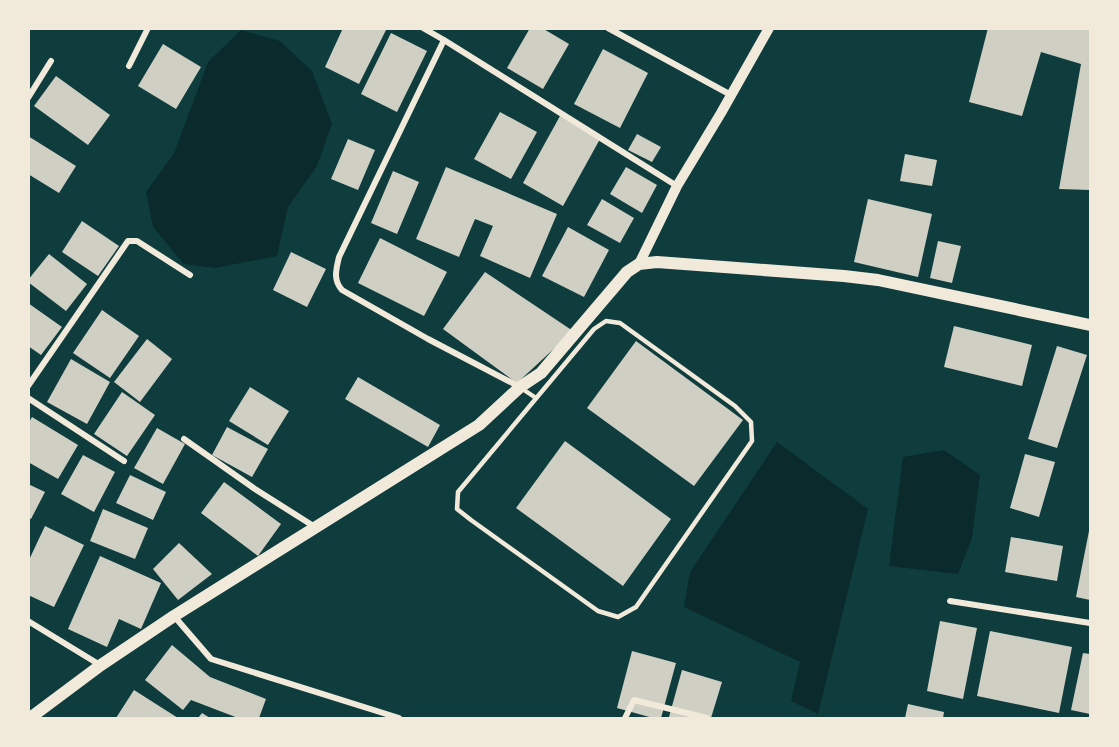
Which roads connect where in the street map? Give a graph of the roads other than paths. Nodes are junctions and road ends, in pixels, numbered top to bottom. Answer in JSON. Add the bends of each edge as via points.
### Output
{"nodes":[{"id":1,"x":148,"y":28,"type":"edge"},
{"id":2,"x":423,"y":28,"type":"edge"},
{"id":3,"x":608,"y":28,"type":"edge"},
{"id":4,"x":769,"y":28,"type":"edge"},
{"id":5,"x":444,"y":40,"type":"junction"},
{"id":6,"x":51,"y":61,"type":"dead end"},
{"id":7,"x":129,"y":66,"type":"dead end"},
{"id":8,"x":731,"y":95,"type":"junction"},
{"id":9,"x":28,"y":98,"type":"edge"},
{"id":10,"x":677,"y":186,"type":"junction"},
{"id":11,"x":639,"y":264,"type":"junction"},
{"id":12,"x":190,"y":275,"type":"dead end"},
{"id":13,"x":1090,"y":325,"type":"edge"},
{"id":14,"x":28,"y":386,"type":"edge"},
{"id":15,"x":520,"y":387,"type":"junction"},
{"id":16,"x":28,"y":398,"type":"edge"},
{"id":17,"x":536,"y":398,"type":"junction"},
{"id":18,"x":184,"y":439,"type":"dead end"},
{"id":19,"x":124,"y":462,"type":"dead end"},
{"id":20,"x":316,"y":527,"type":"junction"},
{"id":21,"x":950,"y":601,"type":"dead end"},
{"id":22,"x":174,"y":616,"type":"junction"},
{"id":23,"x":28,"y":621,"type":"edge"},
{"id":24,"x":1090,"y":623,"type":"edge"},
{"id":25,"x":101,"y":665,"type":"junction"},
{"id":26,"x":30,"y":718,"type":"edge"},
{"id":27,"x":399,"y":718,"type":"edge"},
{"id":28,"x":625,"y":718,"type":"edge"},
{"id":29,"x":706,"y":718,"type":"edge"}],
"edges":[{"from":1,"to":7,"type":"street"},
{"from":2,"to":5,"type":"street"},
{"from":3,"to":8,"type":"street"},
{"from":4,"to":8,"type":"street"},
{"from":5,"to":10,"type":"street"},
{"from":5,"to":15,"type":"street","via":[[339,256],[337,284]]},
{"from":6,"to":9,"type":"street"},
{"from":8,"to":10,"type":"street"},
{"from":10,"to":11,"type":"street"},
{"from":11,"to":13,"type":"main road","via":[[657,262],[878,280]]},
{"from":11,"to":15,"type":"main road","via":[[627,272],[541,373]]},
{"from":12,"to":14,"type":"street","via":[[137,241],[128,241]]},
{"from":15,"to":17,"type":"lane"},
{"from":15,"to":20,"type":"main road","via":[[479,425]]},
{"from":16,"to":19,"type":"street"},
{"from":17,"to":17,"type":"lane","via":[[458,492],[457,509],[598,611],[618,616],[636,607],[752,441],[751,422],[735,406],[620,323],[606,321],[594,329]]},
{"from":18,"to":20,"type":"street"},
{"from":20,"to":22,"type":"main road"},
{"from":21,"to":24,"type":"street"},
{"from":22,"to":25,"type":"main road"},
{"from":22,"to":27,"type":"street","via":[[211,659]]},
{"from":23,"to":25,"type":"street"},
{"from":25,"to":26,"type":"main road"},
{"from":28,"to":29,"type":"street","via":[[633,700]]}]}
